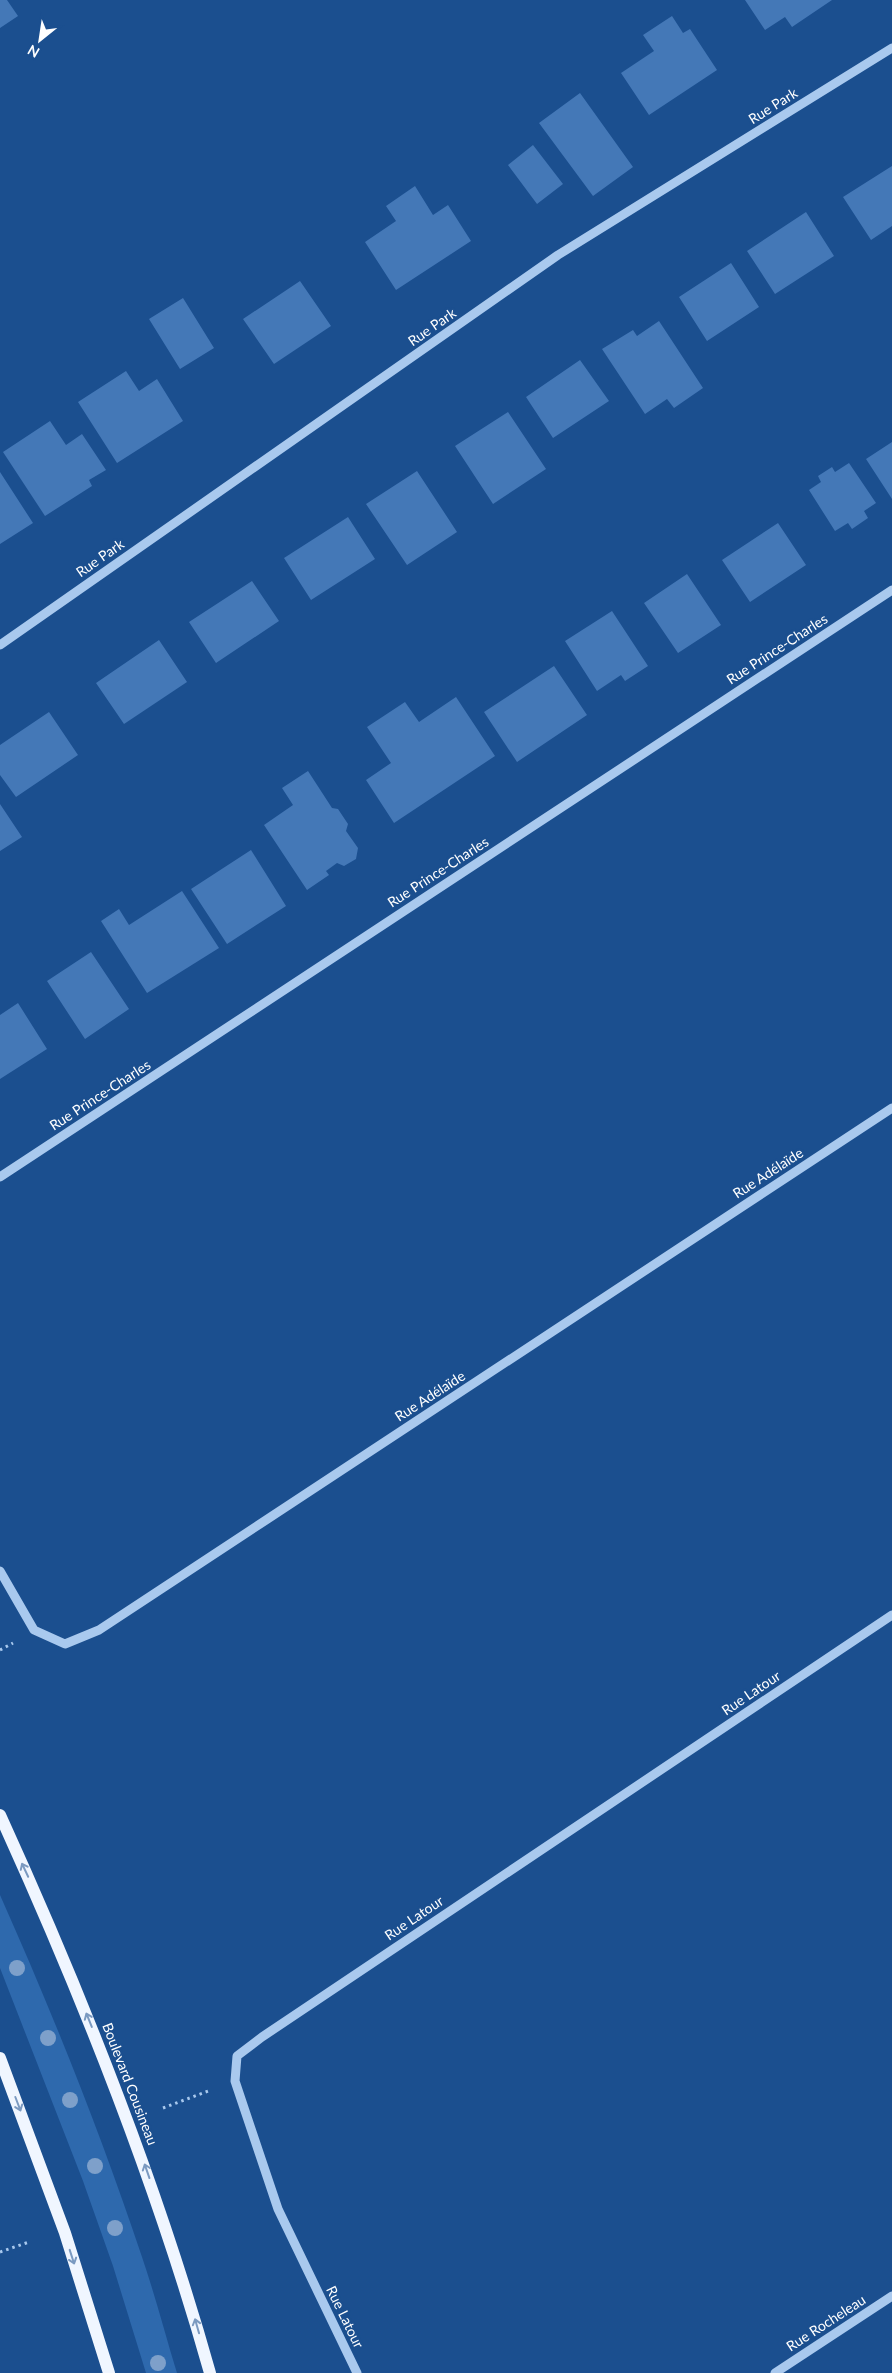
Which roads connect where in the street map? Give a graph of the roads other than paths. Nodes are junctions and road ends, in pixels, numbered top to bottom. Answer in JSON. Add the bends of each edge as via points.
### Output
{"nodes":[{"id":1,"x":892,"y":48,"type":"edge"},
{"id":2,"x":892,"y":590,"type":"edge"},
{"id":3,"x":0,"y":645,"type":"edge"},
{"id":4,"x":892,"y":1108,"type":"edge"},
{"id":5,"x":0,"y":1177,"type":"edge"},
{"id":6,"x":0,"y":1571,"type":"edge"},
{"id":7,"x":892,"y":1615,"type":"edge"},
{"id":8,"x":0,"y":1815,"type":"edge"},
{"id":9,"x":0,"y":2058,"type":"edge"},
{"id":10,"x":892,"y":2296,"type":"edge"},
{"id":11,"x":109,"y":2373,"type":"edge"},
{"id":12,"x":210,"y":2373,"type":"edge"},
{"id":13,"x":357,"y":2373,"type":"edge"},
{"id":14,"x":775,"y":2373,"type":"edge"}],
"edges":[{"from":1,"to":3,"type":"street","name":"Rue Park","via":[[558,255]]},
{"from":2,"to":5,"type":"street","name":"Rue Prince-Charles"},
{"from":4,"to":6,"type":"street","name":"Rue Adélaïde","via":[[99,1630],[65,1644],[34,1630]]},
{"from":7,"to":13,"type":"street","name":"Rue Latour","via":[[262,2036],[237,2056],[235,2081],[278,2209]]},
{"from":12,"to":8,"type":"main road","name":"Boulevard Cousineau","one_way":true,"via":[[183,2278],[122,2103],[55,1938]]},
{"from":9,"to":11,"type":"main road","one_way":true,"via":[[64,2233]]},
{"from":10,"to":14,"type":"street","name":"Rue Rocheleau"}]}
